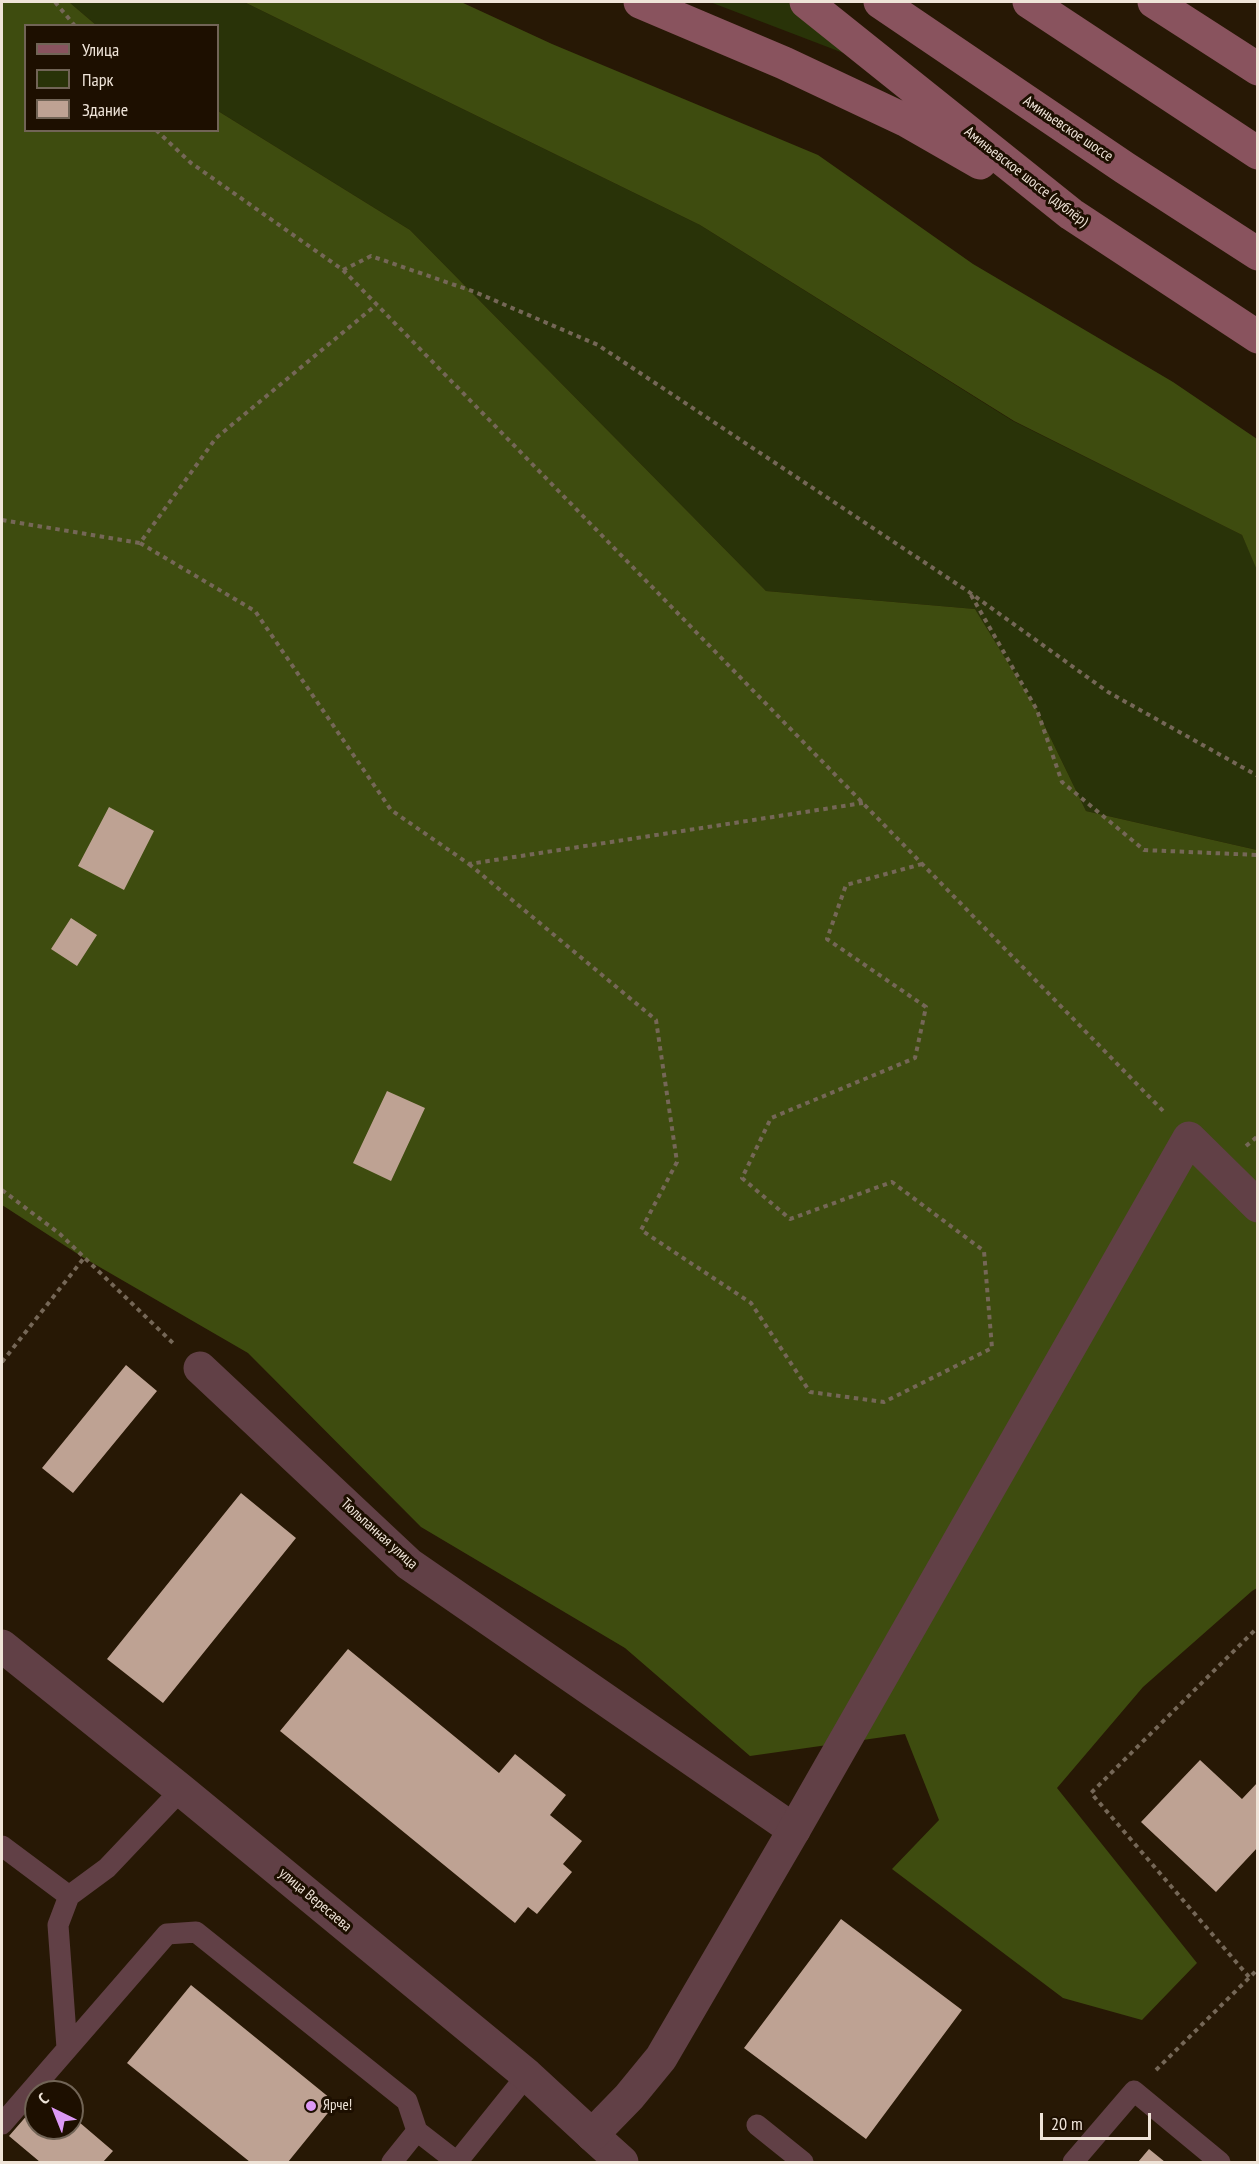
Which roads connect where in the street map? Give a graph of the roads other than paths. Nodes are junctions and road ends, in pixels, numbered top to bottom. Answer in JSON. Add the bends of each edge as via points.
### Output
{"nodes":[{"id":1,"x":640,"y":2,"type":"edge"},
{"id":2,"x":806,"y":2,"type":"edge"},
{"id":3,"x":880,"y":2,"type":"edge"},
{"id":4,"x":1029,"y":2,"type":"edge"},
{"id":5,"x":1154,"y":2,"type":"edge"},
{"id":6,"x":1257,"y":69,"type":"edge"},
{"id":7,"x":1257,"y":153,"type":"edge"},
{"id":8,"x":1071,"y":214,"type":"junction"},
{"id":9,"x":1257,"y":254,"type":"edge"},
{"id":10,"x":1257,"y":337,"type":"edge"},
{"id":11,"x":1257,"y":1206,"type":"edge"},
{"id":12,"x":200,"y":1368,"type":"road end"},
{"id":13,"x":2,"y":1646,"type":"edge"},
{"id":14,"x":181,"y":1790,"type":"junction"},
{"id":15,"x":794,"y":1830,"type":"junction"},
{"id":16,"x":2,"y":1846,"type":"edge"},
{"id":17,"x":69,"y":1896,"type":"junction"},
{"id":18,"x":67,"y":2048,"type":"junction"},
{"id":19,"x":527,"y":2075,"type":"junction"},
{"id":20,"x":2,"y":2124,"type":"edge"},
{"id":21,"x":757,"y":2125,"type":"dead end"},
{"id":22,"x":417,"y":2131,"type":"junction"},
{"id":23,"x":591,"y":2135,"type":"junction"},
{"id":24,"x":457,"y":2162,"type":"edge"},
{"id":25,"x":392,"y":2163,"type":"edge"},
{"id":26,"x":622,"y":2163,"type":"edge"},
{"id":27,"x":803,"y":2163,"type":"edge"},
{"id":28,"x":1073,"y":2163,"type":"edge"},
{"id":29,"x":1220,"y":2163,"type":"edge"}],
"edges":[{"from":1,"to":8,"type":"main road","via":[[905,120]]},
{"from":2,"to":8,"type":"main road","name":"Аминьевское шоссе (дублёр)"},
{"from":3,"to":9,"type":"main road","name":"Аминьевское шоссе"},
{"from":4,"to":7,"type":"main road"},
{"from":5,"to":6,"type":"main road"},
{"from":8,"to":10,"type":"main road","name":"Аминьевское шоссе (дублёр)"},
{"from":11,"to":15,"type":"street","via":[[1189,1138]]},
{"from":12,"to":15,"type":"street","name":"Тюльпанная улица","via":[[409,1564]]},
{"from":13,"to":14,"type":"street","name":"улица Вересаева"},
{"from":14,"to":17,"type":"lane","via":[[107,1868]]},
{"from":14,"to":19,"type":"street","name":"улица Вересаева"},
{"from":15,"to":23,"type":"street","via":[[661,2058]]},
{"from":16,"to":17,"type":"lane"},
{"from":17,"to":18,"type":"lane","via":[[57,1925]]},
{"from":18,"to":20,"type":"lane"},
{"from":18,"to":22,"type":"lane","via":[[167,1934],[196,1932],[407,2101]]},
{"from":19,"to":23,"type":"street","name":"улица Вересаева"},
{"from":19,"to":24,"type":"lane"},
{"from":21,"to":27,"type":"lane"},
{"from":22,"to":24,"type":"lane"},
{"from":22,"to":25,"type":"lane"},
{"from":23,"to":26,"type":"street","name":"улица Вересаева"},
{"from":28,"to":29,"type":"lane","via":[[1134,2091]]}]}
